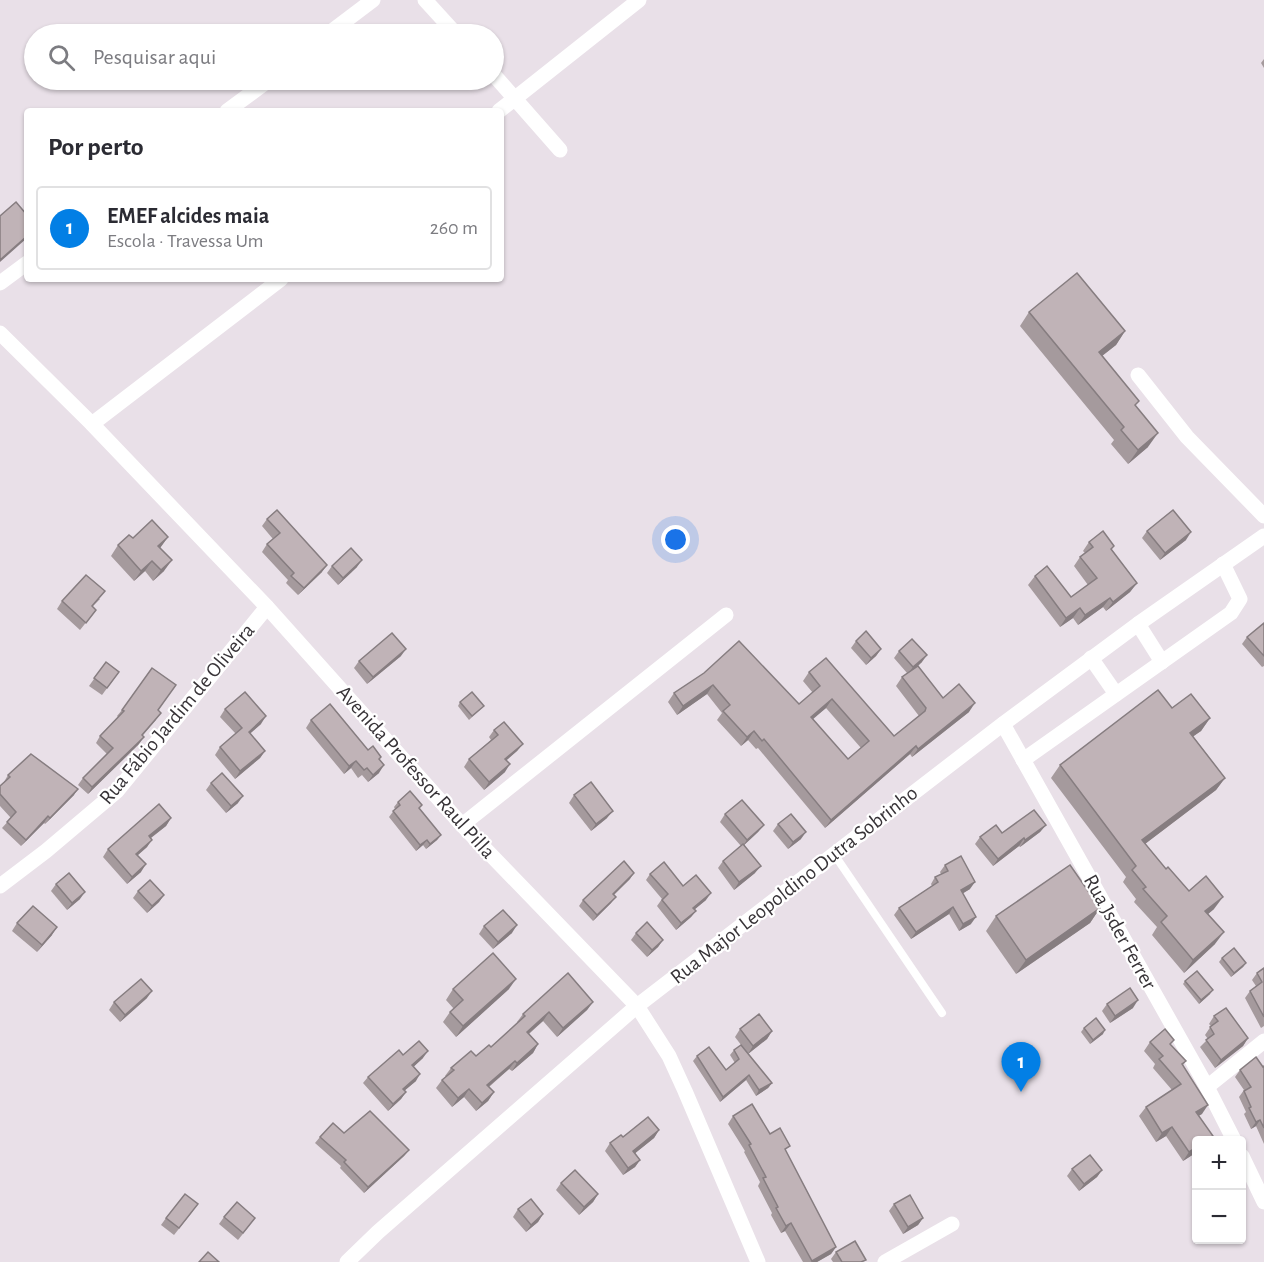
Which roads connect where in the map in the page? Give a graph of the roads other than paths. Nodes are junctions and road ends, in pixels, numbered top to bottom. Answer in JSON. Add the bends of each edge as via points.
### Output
{"nodes":[{"id":1,"x":374,"y":0,"type":"edge"},
{"id":2,"x":425,"y":0,"type":"edge"},
{"id":3,"x":639,"y":0,"type":"edge"},
{"id":4,"x":342,"y":24,"type":"edge"},
{"id":5,"x":447,"y":24,"type":"edge"},
{"id":6,"x":504,"y":86,"type":"edge"},
{"id":7,"x":255,"y":90,"type":"edge"},
{"id":8,"x":515,"y":98,"type":"junction"},
{"id":9,"x":231,"y":108,"type":"edge"},
{"id":10,"x":503,"y":108,"type":"edge"},
{"id":11,"x":560,"y":150,"type":"dead end"},
{"id":12,"x":24,"y":265,"type":"edge"},
{"id":13,"x":277,"y":282,"type":"edge"},
{"id":14,"x":0,"y":283,"type":"edge"},
{"id":15,"x":0,"y":333,"type":"edge"},
{"id":16,"x":1138,"y":375,"type":"dead end"},
{"id":17,"x":92,"y":424,"type":"junction"},
{"id":18,"x":1264,"y":516,"type":"edge"},
{"id":19,"x":1264,"y":536,"type":"edge"},
{"id":20,"x":1223,"y":564,"type":"junction"},
{"id":21,"x":267,"y":608,"type":"junction"},
{"id":22,"x":726,"y":615,"type":"dead end"},
{"id":23,"x":1138,"y":624,"type":"junction"},
{"id":24,"x":1091,"y":658,"type":"junction"},
{"id":25,"x":1162,"y":662,"type":"junction"},
{"id":26,"x":1116,"y":694,"type":"junction"},
{"id":27,"x":1003,"y":724,"type":"junction"},
{"id":28,"x":1023,"y":760,"type":"junction"},
{"id":29,"x":462,"y":825,"type":"junction"},
{"id":30,"x":834,"y":854,"type":"junction"},
{"id":31,"x":0,"y":886,"type":"edge"},
{"id":32,"x":637,"y":1006,"type":"junction"},
{"id":33,"x":942,"y":1013,"type":"dead end"},
{"id":34,"x":1264,"y":1041,"type":"edge"},
{"id":35,"x":1207,"y":1087,"type":"junction"},
{"id":36,"x":1232,"y":1136,"type":"edge"},
{"id":37,"x":1246,"y":1164,"type":"edge"},
{"id":38,"x":1264,"y":1202,"type":"edge"},
{"id":39,"x":952,"y":1224,"type":"dead end"},
{"id":40,"x":347,"y":1262,"type":"edge"},
{"id":41,"x":758,"y":1262,"type":"edge"},
{"id":42,"x":885,"y":1262,"type":"edge"}],
"edges":[{"from":1,"to":4,"type":"street"},
{"from":2,"to":5,"type":"street"},
{"from":3,"to":8,"type":"street"},
{"from":6,"to":8,"type":"street"},
{"from":7,"to":9,"type":"street"},
{"from":8,"to":10,"type":"street"},
{"from":8,"to":11,"type":"street"},
{"from":12,"to":14,"type":"street"},
{"from":13,"to":17,"type":"street"},
{"from":15,"to":17,"type":"street","name":"Avenida Professor Raul Pilla"},
{"from":16,"to":18,"type":"street","via":[[1187,437]]},
{"from":17,"to":21,"type":"street","name":"Avenida Professor Raul Pilla"},
{"from":19,"to":20,"type":"street","name":"Rua Major Leopoldino Dutra Sobrinho"},
{"from":20,"to":23,"type":"street","name":"Rua Major Leopoldino Dutra Sobrinho"},
{"from":20,"to":25,"type":"street","via":[[1240,600],[1237,606]]},
{"from":21,"to":29,"type":"street","name":"Avenida Professor Raul Pilla"},
{"from":21,"to":31,"type":"street","name":"Rua Fábio Jardim de Oliveira","via":[[117,791]]},
{"from":22,"to":29,"type":"street"},
{"from":23,"to":24,"type":"street","name":"Rua Major Leopoldino Dutra Sobrinho"},
{"from":23,"to":25,"type":"street"},
{"from":24,"to":26,"type":"street"},
{"from":24,"to":27,"type":"street","name":"Rua Major Leopoldino Dutra Sobrinho"},
{"from":25,"to":26,"type":"street"},
{"from":26,"to":28,"type":"street"},
{"from":27,"to":28,"type":"street","name":"Rua Jsder Ferrer"},
{"from":27,"to":30,"type":"street","name":"Rua Major Leopoldino Dutra Sobrinho"},
{"from":28,"to":35,"type":"street","name":"Rua Jsder Ferrer"},
{"from":29,"to":32,"type":"street","name":"Avenida Professor Raul Pilla"},
{"from":30,"to":32,"type":"street","name":"Rua Major Leopoldino Dutra Sobrinho"},
{"from":30,"to":33,"type":"lane"},
{"from":32,"to":40,"type":"street","name":"Rua Major Leopoldino Dutra Sobrinho"},
{"from":32,"to":41,"type":"street","name":"Avenida Professor Raul Pilla","via":[[669,1056]]},
{"from":34,"to":35,"type":"street"},
{"from":35,"to":36,"type":"street","name":"Rua Jsder Ferrer"},
{"from":37,"to":38,"type":"street"},
{"from":39,"to":42,"type":"street"}]}
